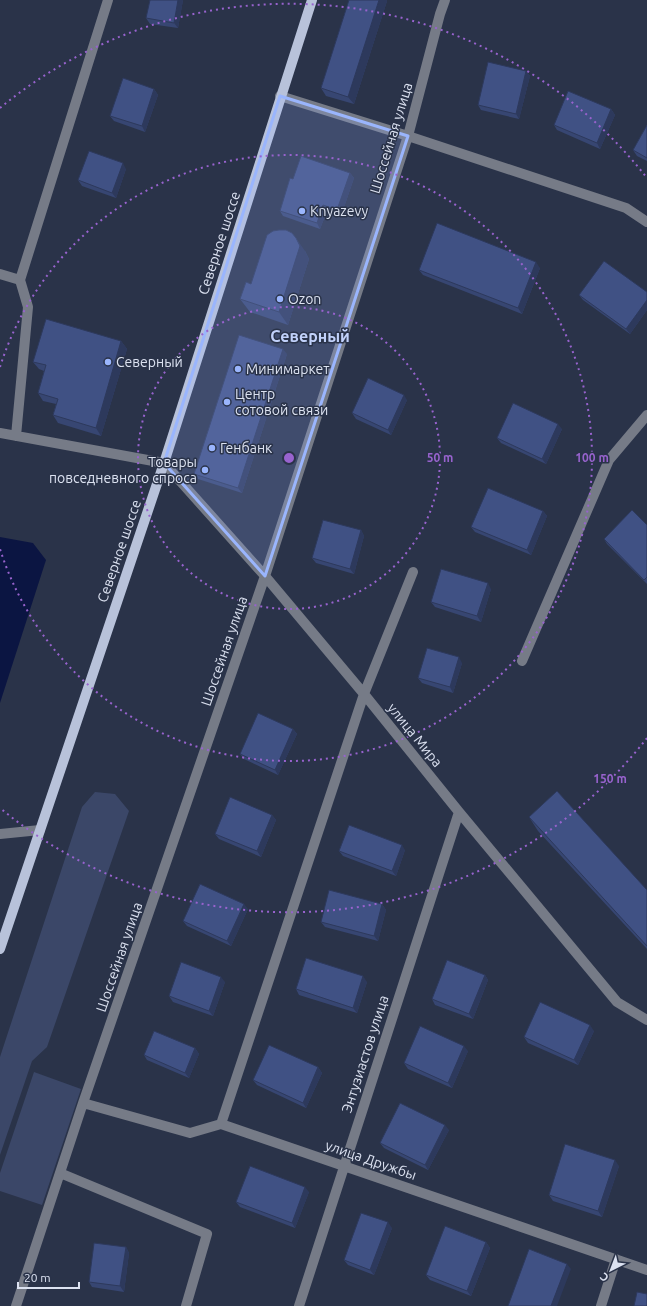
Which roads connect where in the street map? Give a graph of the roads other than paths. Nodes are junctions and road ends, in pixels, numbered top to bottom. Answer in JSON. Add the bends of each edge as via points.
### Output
{"nodes":[{"id":1,"x":108,"y":0,"type":"edge"},
{"id":2,"x":312,"y":0,"type":"edge"},
{"id":3,"x":445,"y":0,"type":"edge"},
{"id":4,"x":280,"y":96,"type":"junction"},
{"id":5,"x":408,"y":136,"type":"junction"},
{"id":6,"x":647,"y":222,"type":"edge"},
{"id":7,"x":0,"y":274,"type":"edge"},
{"id":8,"x":20,"y":280,"type":"junction"},
{"id":9,"x":647,"y":415,"type":"edge"},
{"id":10,"x":0,"y":433,"type":"edge"},
{"id":11,"x":16,"y":436,"type":"junction"},
{"id":12,"x":164,"y":463,"type":"junction"},
{"id":13,"x":413,"y":572,"type":"dead end"},
{"id":14,"x":265,"y":576,"type":"junction"},
{"id":15,"x":522,"y":661,"type":"dead end"},
{"id":16,"x":364,"y":694,"type":"junction"},
{"id":17,"x":459,"y":812,"type":"junction"},
{"id":18,"x":40,"y":830,"type":"junction"},
{"id":19,"x":0,"y":834,"type":"edge"},
{"id":20,"x":0,"y":949,"type":"edge"},
{"id":21,"x":647,"y":1020,"type":"edge"},
{"id":22,"x":83,"y":1103,"type":"junction"},
{"id":23,"x":220,"y":1124,"type":"junction"},
{"id":24,"x":344,"y":1166,"type":"junction"},
{"id":25,"x":60,"y":1174,"type":"junction"},
{"id":26,"x":616,"y":1259,"type":"junction"},
{"id":27,"x":647,"y":1270,"type":"edge"},
{"id":28,"x":16,"y":1306,"type":"edge"},
{"id":29,"x":186,"y":1306,"type":"edge"},
{"id":30,"x":299,"y":1306,"type":"edge"},
{"id":31,"x":601,"y":1306,"type":"edge"}],
"edges":[{"from":1,"to":8,"type":"street"},
{"from":2,"to":4,"type":"main road","name":"Северное шоссе"},
{"from":3,"to":5,"type":"street","name":"Шоссейная улица"},
{"from":4,"to":5,"type":"street"},
{"from":4,"to":12,"type":"main road","name":"Северное шоссе"},
{"from":5,"to":6,"type":"street","via":[[626,208]]},
{"from":5,"to":14,"type":"street","name":"Шоссейная улица"},
{"from":7,"to":8,"type":"street"},
{"from":8,"to":11,"type":"street","via":[[28,307]]},
{"from":9,"to":15,"type":"street","via":[[609,460]]},
{"from":10,"to":11,"type":"street"},
{"from":11,"to":12,"type":"street"},
{"from":12,"to":14,"type":"street","name":"улица Мира"},
{"from":12,"to":18,"type":"main road","name":"Северное шоссе"},
{"from":13,"to":16,"type":"street"},
{"from":14,"to":16,"type":"street","name":"улица Мира"},
{"from":14,"to":22,"type":"street","name":"Шоссейная улица"},
{"from":16,"to":17,"type":"street","name":"улица Мира"},
{"from":16,"to":23,"type":"street"},
{"from":17,"to":21,"type":"street","name":"улица Мира","via":[[617,1002]]},
{"from":17,"to":24,"type":"street","name":"Энтузиастов улица"},
{"from":18,"to":19,"type":"street"},
{"from":18,"to":20,"type":"main road","name":"Северное шоссе"},
{"from":22,"to":23,"type":"street","via":[[190,1133]]},
{"from":22,"to":25,"type":"street","name":"Шоссейная улица"},
{"from":23,"to":24,"type":"street","name":"улица Дружбы"},
{"from":24,"to":26,"type":"street","name":"улица Дружбы"},
{"from":24,"to":30,"type":"street","name":"Энтузиастов улица"},
{"from":25,"to":28,"type":"street","name":"Шоссейная улица"},
{"from":25,"to":29,"type":"street","via":[[207,1234]]},
{"from":26,"to":27,"type":"street","name":"улица Дружбы"},
{"from":26,"to":31,"type":"street"}]}
